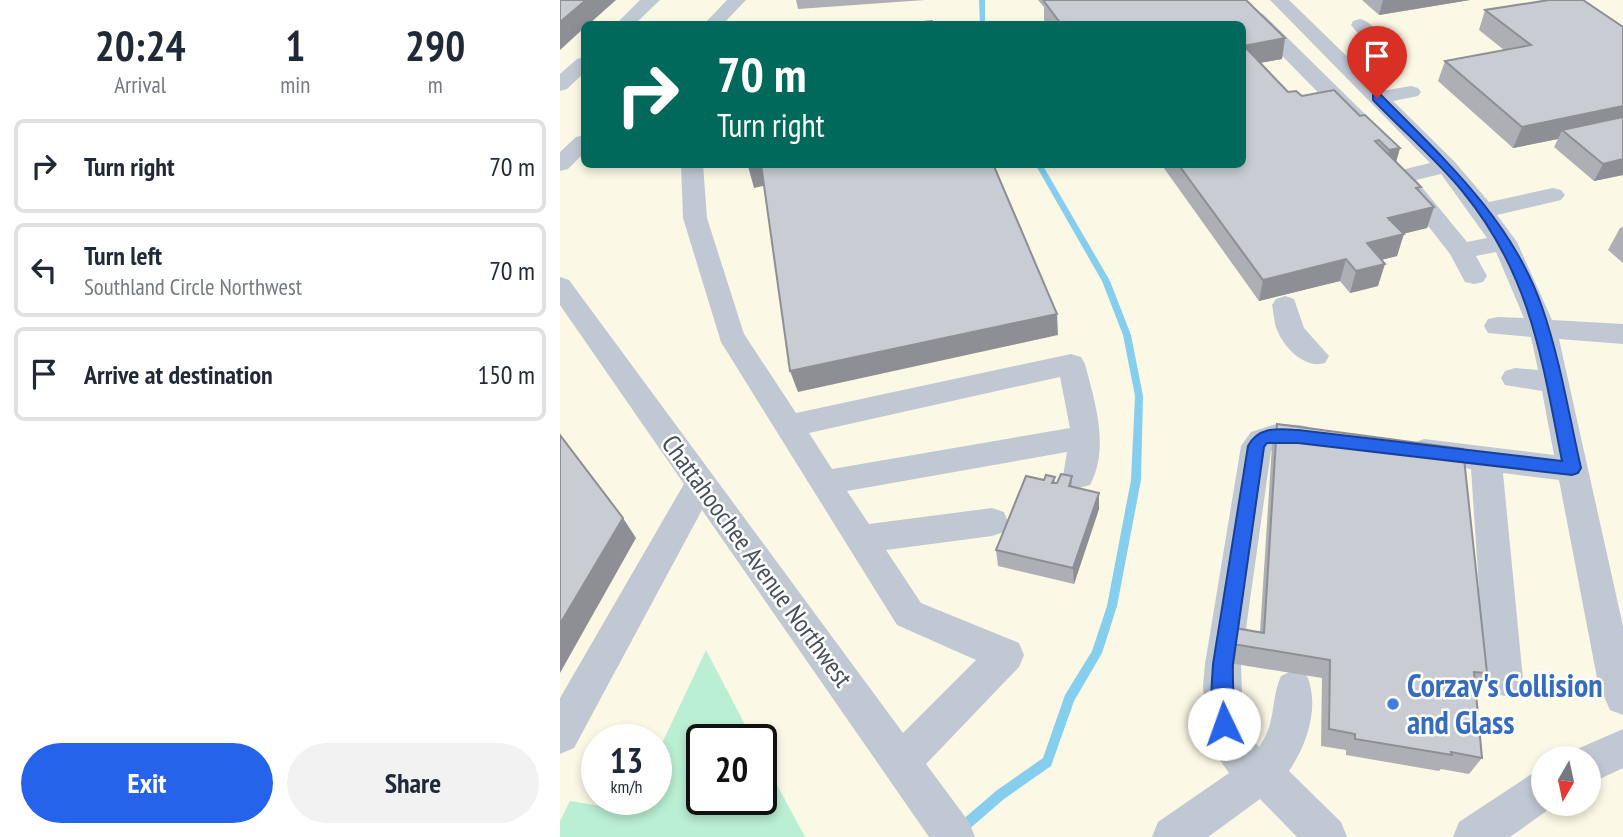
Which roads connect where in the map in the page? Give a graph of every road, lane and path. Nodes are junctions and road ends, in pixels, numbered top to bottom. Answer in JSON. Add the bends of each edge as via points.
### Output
{"nodes":[{"id":1,"x":651,"y":0,"type":"edge"},
{"id":2,"x":737,"y":0,"type":"edge"},
{"id":3,"x":1239,"y":1,"type":"edge"},
{"id":4,"x":1286,"y":7,"type":"edge"},
{"id":5,"x":741,"y":20,"type":"dead end"},
{"id":6,"x":628,"y":21,"type":"edge"},
{"id":7,"x":716,"y":21,"type":"edge"},
{"id":8,"x":1259,"y":22,"type":"junction"},
{"id":9,"x":581,"y":65,"type":"edge"},
{"id":10,"x":1388,"y":70,"type":"dead end"},
{"id":11,"x":1355,"y":76,"type":"junction"},
{"id":12,"x":562,"y":81,"type":"edge"},
{"id":13,"x":1411,"y":92,"type":"dead end"},
{"id":14,"x":1386,"y":106,"type":"junction"},
{"id":15,"x":581,"y":145,"type":"edge"},
{"id":16,"x":560,"y":164,"type":"edge"},
{"id":17,"x":1446,"y":166,"type":"junction"},
{"id":18,"x":692,"y":168,"type":"edge"},
{"id":19,"x":1553,"y":195,"type":"dead end"},
{"id":20,"x":1483,"y":211,"type":"junction"},
{"id":21,"x":1505,"y":242,"type":"junction"},
{"id":22,"x":1461,"y":251,"type":"junction"},
{"id":23,"x":1474,"y":276,"type":"dead end"},
{"id":24,"x":560,"y":286,"type":"edge"},
{"id":25,"x":1285,"y":305,"type":"dead end"},
{"id":26,"x":1498,"y":326,"type":"dead end"},
{"id":27,"x":1542,"y":330,"type":"junction"},
{"id":28,"x":1623,"y":334,"type":"edge"},
{"id":29,"x":1315,"y":356,"type":"dead end"},
{"id":30,"x":1515,"y":378,"type":"dead end"},
{"id":31,"x":1554,"y":382,"type":"junction"},
{"id":32,"x":788,"y":426,"type":"junction"},
{"id":33,"x":1084,"y":437,"type":"junction"},
{"id":34,"x":1352,"y":443,"type":"edge"},
{"id":35,"x":1392,"y":448,"type":"edge"},
{"id":36,"x":1486,"y":459,"type":"junction"},
{"id":37,"x":1572,"y":468,"type":"junction"},
{"id":38,"x":1079,"y":476,"type":"dead end"},
{"id":39,"x":701,"y":483,"type":"junction"},
{"id":40,"x":824,"y":483,"type":"junction"},
{"id":41,"x":992,"y":522,"type":"dead end"},
{"id":42,"x":861,"y":539,"type":"junction"},
{"id":43,"x":1504,"y":679,"type":"dead end"},
{"id":44,"x":1294,"y":688,"type":"dead end"},
{"id":45,"x":1623,"y":697,"type":"edge"},
{"id":46,"x":560,"y":735,"type":"edge"},
{"id":47,"x":1623,"y":748,"type":"edge"},
{"id":48,"x":1601,"y":758,"type":"edge"},
{"id":49,"x":901,"y":762,"type":"junction"},
{"id":50,"x":1262,"y":773,"type":"junction"},
{"id":51,"x":1531,"y":798,"type":"edge"},
{"id":52,"x":954,"y":837,"type":"edge"},
{"id":53,"x":1173,"y":837,"type":"edge"},
{"id":54,"x":1326,"y":837,"type":"edge"},
{"id":55,"x":1474,"y":837,"type":"edge"}],
"edges":[{"from":1,"to":6,"type":"street"},
{"from":2,"to":7,"type":"street"},
{"from":3,"to":8,"type":"street"},
{"from":4,"to":8,"type":"street"},
{"from":4,"to":11,"type":"street","via":[[1348,33]]},
{"from":5,"to":7,"type":"street"},
{"from":8,"to":14,"type":"street","via":[[1358,120]]},
{"from":9,"to":12,"type":"street"},
{"from":10,"to":11,"type":"street"},
{"from":11,"to":14,"type":"street"},
{"from":13,"to":14,"type":"street"},
{"from":14,"to":17,"type":"street"},
{"from":15,"to":16,"type":"street"},
{"from":17,"to":20,"type":"street"},
{"from":17,"to":22,"type":"street","via":[[1401,177]]},
{"from":18,"to":32,"type":"street","via":[[695,218],[731,335]]},
{"from":19,"to":20,"type":"street"},
{"from":20,"to":21,"type":"street"},
{"from":21,"to":22,"type":"street"},
{"from":21,"to":27,"type":"street","via":[[1535,304]]},
{"from":22,"to":23,"type":"street"},
{"from":24,"to":39,"type":"street","name":"Chattahoochee Avenue Northwest"},
{"from":25,"to":29,"type":"street","via":[[1291,331]]},
{"from":26,"to":27,"type":"street"},
{"from":27,"to":28,"type":"street"},
{"from":27,"to":31,"type":"street"},
{"from":30,"to":31,"type":"street"},
{"from":31,"to":37,"type":"street"},
{"from":32,"to":33,"type":"street","via":[[1071,364],[1086,424]]},
{"from":32,"to":40,"type":"street"},
{"from":33,"to":38,"type":"street"},
{"from":33,"to":40,"type":"street"},
{"from":34,"to":50,"type":"street","via":[[1275,435],[1262,438],[1256,446],[1222,696],[1224,724],[1236,752]]},
{"from":35,"to":36,"type":"street"},
{"from":36,"to":37,"type":"street"},
{"from":36,"to":43,"type":"street"},
{"from":37,"to":45,"type":"street"},
{"from":39,"to":46,"type":"street"},
{"from":39,"to":49,"type":"street","name":"Chattahoochee Avenue Northwest"},
{"from":40,"to":42,"type":"street"},
{"from":41,"to":42,"type":"street"},
{"from":42,"to":49,"type":"street","via":[[909,614],[1006,655]]},
{"from":44,"to":50,"type":"street","via":[[1287,742]]},
{"from":47,"to":48,"type":"street"},
{"from":49,"to":52,"type":"street","name":"Chattahoochee Avenue Northwest"},
{"from":50,"to":53,"type":"street"},
{"from":50,"to":54,"type":"street"},
{"from":51,"to":55,"type":"street"}]}
